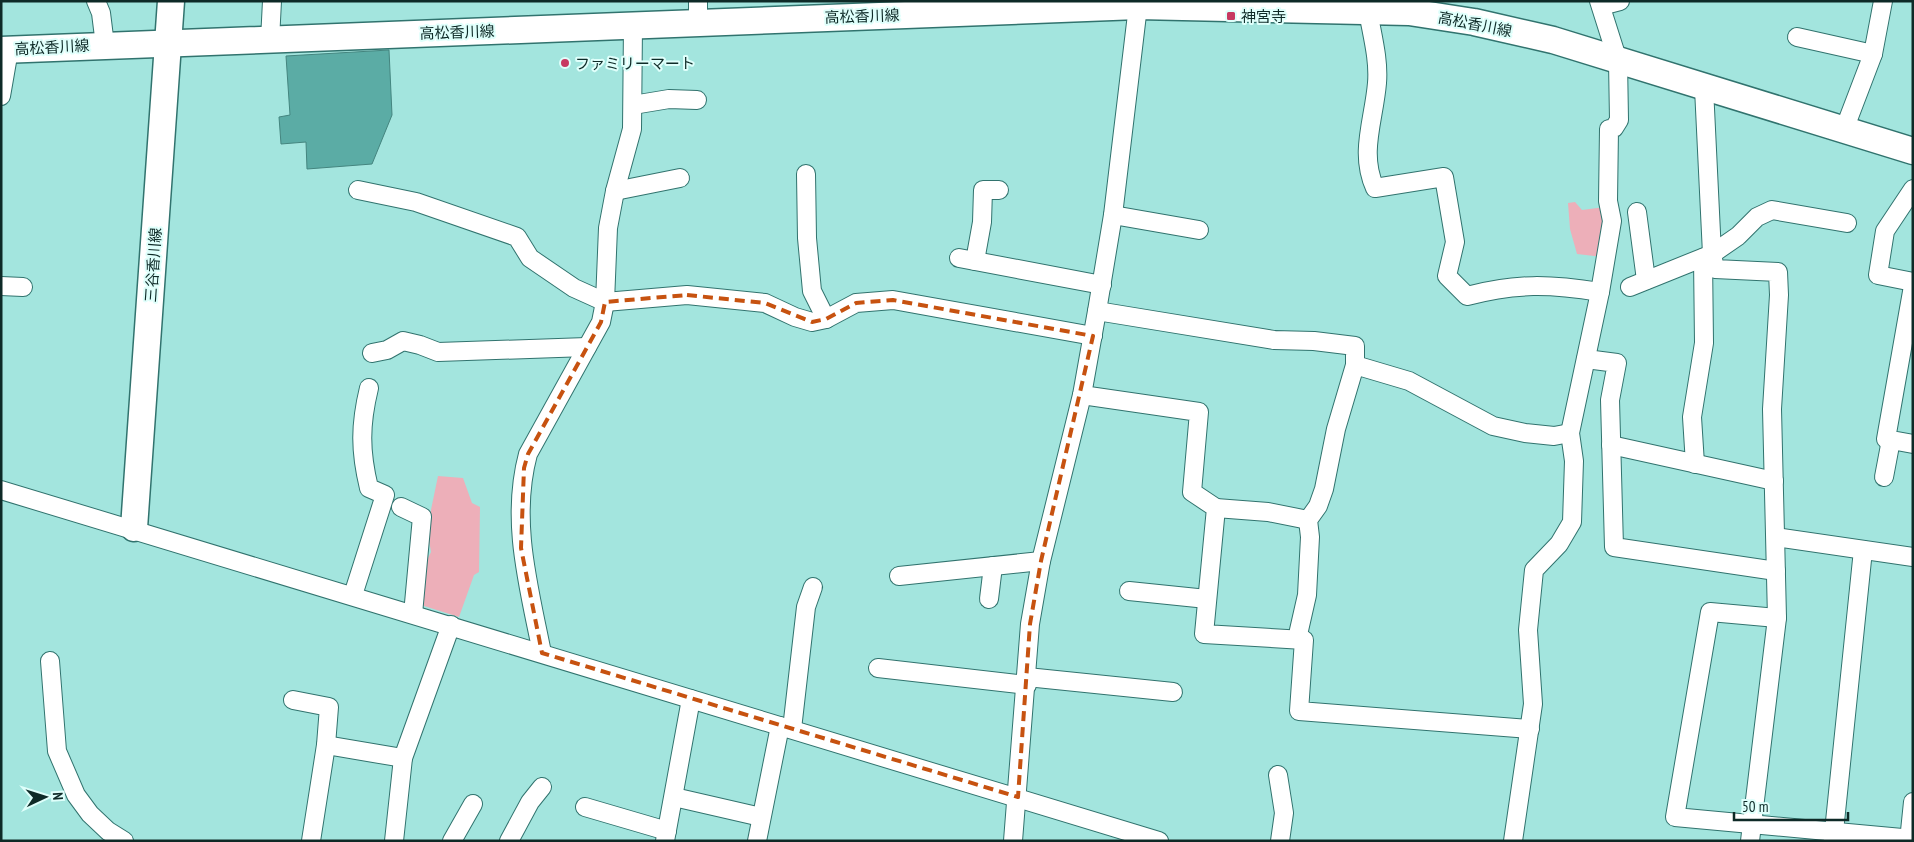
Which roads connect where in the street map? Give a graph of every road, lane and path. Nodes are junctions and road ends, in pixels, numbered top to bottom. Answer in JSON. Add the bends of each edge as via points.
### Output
{"nodes":[{"id":1,"x":96,"y":1,"type":"edge"},
{"id":2,"x":171,"y":1,"type":"edge"},
{"id":3,"x":272,"y":1,"type":"edge"},
{"id":4,"x":1620,"y":1,"type":"edge"},
{"id":5,"x":1883,"y":1,"type":"edge"},
{"id":6,"x":1600,"y":3,"type":"edge"},
{"id":7,"x":1138,"y":6,"type":"junction"},
{"id":8,"x":1408,"y":7,"type":"edge"},
{"id":9,"x":1368,"y":11,"type":"junction"},
{"id":10,"x":698,"y":12,"type":"edge"},
{"id":11,"x":633,"y":25,"type":"junction"},
{"id":12,"x":1796,"y":37,"type":"dead end"},
{"id":13,"x":270,"y":40,"type":"junction"},
{"id":14,"x":169,"y":44,"type":"junction"},
{"id":15,"x":105,"y":45,"type":"junction"},
{"id":16,"x":5,"y":50,"type":"edge"},
{"id":17,"x":1874,"y":54,"type":"junction"},
{"id":18,"x":1618,"y":61,"type":"junction"},
{"id":19,"x":1704,"y":88,"type":"junction"},
{"id":20,"x":1,"y":96,"type":"edge"},
{"id":21,"x":697,"y":100,"type":"dead end"},
{"id":22,"x":633,"y":104,"type":"junction"},
{"id":23,"x":1844,"y":130,"type":"junction"},
{"id":24,"x":1913,"y":151,"type":"edge"},
{"id":25,"x":806,"y":174,"type":"dead end"},
{"id":26,"x":680,"y":178,"type":"dead end"},
{"id":27,"x":1913,"y":189,"type":"edge"},
{"id":28,"x":358,"y":190,"type":"dead end"},
{"id":29,"x":999,"y":190,"type":"dead end"},
{"id":30,"x":615,"y":191,"type":"junction"},
{"id":31,"x":1637,"y":212,"type":"dead end"},
{"id":32,"x":1113,"y":215,"type":"junction"},
{"id":33,"x":1847,"y":223,"type":"dead end"},
{"id":34,"x":1198,"y":230,"type":"dead end"},
{"id":35,"x":1708,"y":256,"type":"junction"},
{"id":36,"x":1913,"y":284,"type":"edge"},
{"id":37,"x":1102,"y":285,"type":"junction"},
{"id":38,"x":1,"y":286,"type":"edge"},
{"id":39,"x":23,"y":287,"type":"dead end"},
{"id":40,"x":1600,"y":292,"type":"junction"},
{"id":41,"x":605,"y":302,"type":"junction"},
{"id":42,"x":1098,"y":311,"type":"junction"},
{"id":43,"x":1910,"y":316,"type":"edge"},
{"id":44,"x":826,"y":319,"type":"junction"},
{"id":45,"x":1093,"y":336,"type":"junction"},
{"id":46,"x":587,"y":347,"type":"junction"},
{"id":47,"x":372,"y":354,"type":"dead end"},
{"id":48,"x":1586,"y":358,"type":"junction"},
{"id":49,"x":1355,"y":365,"type":"junction"},
{"id":50,"x":369,"y":388,"type":"dead end"},
{"id":51,"x":1082,"y":395,"type":"junction"},
{"id":52,"x":1570,"y":433,"type":"junction"},
{"id":53,"x":1891,"y":440,"type":"junction"},
{"id":54,"x":1913,"y":444,"type":"edge"},
{"id":55,"x":1611,"y":445,"type":"junction"},
{"id":56,"x":1695,"y":464,"type":"junction"},
{"id":57,"x":1884,"y":477,"type":"dead end"},
{"id":58,"x":1774,"y":481,"type":"junction"},
{"id":59,"x":1,"y":490,"type":"edge"},
{"id":60,"x":401,"y":507,"type":"dead end"},
{"id":61,"x":1216,"y":508,"type":"junction"},
{"id":62,"x":1308,"y":520,"type":"junction"},
{"id":63,"x":134,"y":528,"type":"junction"},
{"id":64,"x":1776,"y":537,"type":"junction"},
{"id":65,"x":1863,"y":550,"type":"junction"},
{"id":66,"x":1913,"y":557,"type":"edge"},
{"id":67,"x":1041,"y":561,"type":"junction"},
{"id":68,"x":993,"y":566,"type":"junction"},
{"id":69,"x":1776,"y":571,"type":"junction"},
{"id":70,"x":899,"y":576,"type":"dead end"},
{"id":71,"x":813,"y":587,"type":"dead end"},
{"id":72,"x":1129,"y":591,"type":"dead end"},
{"id":73,"x":353,"y":595,"type":"junction"},
{"id":74,"x":989,"y":599,"type":"dead end"},
{"id":75,"x":1207,"y":599,"type":"junction"},
{"id":76,"x":413,"y":614,"type":"junction"},
{"id":77,"x":1777,"y":618,"type":"junction"},
{"id":78,"x":451,"y":625,"type":"junction"},
{"id":79,"x":1297,"y":639,"type":"junction"},
{"id":80,"x":542,"y":653,"type":"junction"},
{"id":81,"x":50,"y":661,"type":"dead end"},
{"id":82,"x":878,"y":668,"type":"dead end"},
{"id":83,"x":1027,"y":681,"type":"junction"},
{"id":84,"x":1173,"y":692,"type":"dead end"},
{"id":85,"x":691,"y":699,"type":"junction"},
{"id":86,"x":293,"y":700,"type":"dead end"},
{"id":87,"x":786,"y":727,"type":"junction"},
{"id":88,"x":1530,"y":729,"type":"junction"},
{"id":89,"x":326,"y":745,"type":"junction"},
{"id":90,"x":403,"y":758,"type":"junction"},
{"id":91,"x":1278,"y":775,"type":"dead end"},
{"id":92,"x":542,"y":787,"type":"dead end"},
{"id":93,"x":674,"y":797,"type":"junction"},
{"id":94,"x":1018,"y":797,"type":"junction"},
{"id":95,"x":1913,"y":802,"type":"edge"},
{"id":96,"x":473,"y":804,"type":"dead end"},
{"id":97,"x":585,"y":807,"type":"dead end"},
{"id":98,"x":761,"y":817,"type":"junction"},
{"id":99,"x":1752,"y":823,"type":"junction"},
{"id":100,"x":666,"y":836,"type":"edge"},
{"id":101,"x":1834,"y":837,"type":"edge"},
{"id":102,"x":1910,"y":840,"type":"edge"},
{"id":103,"x":124,"y":841,"type":"edge"},
{"id":104,"x":310,"y":841,"type":"edge"},
{"id":105,"x":394,"y":841,"type":"edge"},
{"id":106,"x":452,"y":841,"type":"edge"},
{"id":107,"x":508,"y":841,"type":"edge"},
{"id":108,"x":757,"y":841,"type":"edge"},
{"id":109,"x":1013,"y":841,"type":"edge"},
{"id":110,"x":1159,"y":841,"type":"edge"},
{"id":111,"x":1280,"y":841,"type":"edge"},
{"id":112,"x":1514,"y":841,"type":"edge"},
{"id":113,"x":1750,"y":841,"type":"edge"}],
"edges":[{"from":1,"to":15,"type":"street"},
{"from":2,"to":14,"type":"main road","name":"三谷香川線"},
{"from":3,"to":13,"type":"street"},
{"from":4,"to":6,"type":"street"},
{"from":5,"to":17,"type":"street"},
{"from":6,"to":18,"type":"street"},
{"from":7,"to":9,"type":"main road","name":"高松香川線"},
{"from":7,"to":10,"type":"main road","name":"高松香川線"},
{"from":7,"to":32,"type":"street"},
{"from":8,"to":9,"type":"main road","name":"高松香川線"},
{"from":8,"to":18,"type":"main road","name":"高松香川線","via":[[1553,40]]},
{"from":9,"to":40,"type":"street","via":[[1377,57],[1377,82],[1366,153],[1369,173],[1375,188],[1444,177],[1455,242],[1447,276],[1467,296],[1521,285],[1558,285]]},
{"from":10,"to":11,"type":"main road","name":"高松香川線"},
{"from":11,"to":13,"type":"main road","name":"高松香川線"},
{"from":11,"to":22,"type":"street"},
{"from":12,"to":17,"type":"street"},
{"from":13,"to":14,"type":"main road","name":"高松香川線"},
{"from":14,"to":15,"type":"main road","name":"高松香川線"},
{"from":14,"to":63,"type":"main road","name":"三谷香川線"},
{"from":15,"to":16,"type":"main road","name":"高松香川線"},
{"from":16,"to":20,"type":"street"},
{"from":17,"to":23,"type":"street"},
{"from":18,"to":19,"type":"main road","name":"高松香川線"},
{"from":18,"to":40,"type":"street","via":[[1619,120],[1614,128],[1609,129],[1608,201],[1612,221]]},
{"from":19,"to":23,"type":"main road","name":"高松香川線"},
{"from":19,"to":35,"type":"street"},
{"from":21,"to":22,"type":"street","via":[[669,99]]},
{"from":22,"to":30,"type":"street","via":[[632,129]]},
{"from":23,"to":24,"type":"main road","name":"高松香川線"},
{"from":25,"to":44,"type":"street","via":[[812,291]]},
{"from":26,"to":30,"type":"street"},
{"from":27,"to":36,"type":"street","via":[[1885,231],[1878,275]]},
{"from":28,"to":41,"type":"street","via":[[416,202],[517,237],[530,258],[574,288]]},
{"from":29,"to":37,"type":"street","via":[[984,190],[982,222],[967,260]]},
{"from":30,"to":41,"type":"street","via":[[608,228]]},
{"from":31,"to":35,"type":"street","via":[[1638,283]]},
{"from":32,"to":34,"type":"street"},
{"from":32,"to":37,"type":"street"},
{"from":33,"to":35,"type":"street","via":[[1772,210],[1757,217],[1738,236]]},
{"from":35,"to":56,"type":"street","via":[[1704,343],[1692,417]]},
{"from":35,"to":58,"type":"street","via":[[1715,269],[1778,272],[1772,409]]},
{"from":36,"to":43,"type":"street"},
{"from":37,"to":42,"type":"street"},
{"from":38,"to":39,"type":"street"},
{"from":40,"to":48,"type":"street"},
{"from":41,"to":44,"type":"street","via":[[687,295],[765,303],[812,322]]},
{"from":41,"to":46,"type":"street","via":[[601,322]]},
{"from":42,"to":45,"type":"street"},
{"from":42,"to":49,"type":"street","via":[[1274,340],[1355,346]]},
{"from":43,"to":53,"type":"street","via":[[1886,440]]},
{"from":44,"to":45,"type":"street","via":[[856,303],[893,300]]},
{"from":45,"to":51,"type":"street"},
{"from":46,"to":47,"type":"street","via":[[438,352],[403,341]]},
{"from":46,"to":80,"type":"street","via":[[528,454],[524,468],[520,500],[521,548]]},
{"from":48,"to":52,"type":"street"},
{"from":48,"to":55,"type":"street","via":[[1617,363],[1610,400]]},
{"from":49,"to":52,"type":"street","via":[[1409,381],[1493,426],[1554,436]]},
{"from":49,"to":62,"type":"street","via":[[1336,429],[1324,489]]},
{"from":50,"to":73,"type":"street","via":[[364,410],[362,459],[369,488],[385,495]]},
{"from":51,"to":61,"type":"street","via":[[1199,412],[1192,492]]},
{"from":51,"to":67,"type":"street"},
{"from":52,"to":88,"type":"street","via":[[1574,461],[1572,522],[1559,544],[1534,570],[1528,630],[1534,704]]},
{"from":53,"to":54,"type":"street"},
{"from":53,"to":57,"type":"street"},
{"from":55,"to":56,"type":"street"},
{"from":55,"to":69,"type":"street","via":[[1614,547]]},
{"from":56,"to":58,"type":"street"},
{"from":58,"to":64,"type":"street"},
{"from":59,"to":63,"type":"street"},
{"from":60,"to":76,"type":"street","via":[[422,517]]},
{"from":61,"to":62,"type":"street","via":[[1268,512]]},
{"from":61,"to":75,"type":"street"},
{"from":62,"to":79,"type":"street","via":[[1308,595]]},
{"from":63,"to":73,"type":"street"},
{"from":64,"to":65,"type":"street"},
{"from":64,"to":69,"type":"street"},
{"from":65,"to":66,"type":"street"},
{"from":65,"to":101,"type":"street"},
{"from":67,"to":68,"type":"street"},
{"from":67,"to":83,"type":"street","via":[[1030,624]]},
{"from":68,"to":70,"type":"street"},
{"from":68,"to":74,"type":"street"},
{"from":69,"to":77,"type":"street"},
{"from":71,"to":87,"type":"street","via":[[806,607]]},
{"from":72,"to":75,"type":"street"},
{"from":73,"to":76,"type":"street"},
{"from":75,"to":79,"type":"street","via":[[1204,634]]},
{"from":76,"to":78,"type":"street"},
{"from":77,"to":99,"type":"street"},
{"from":77,"to":99,"type":"street","via":[[1710,612],[1675,817]]},
{"from":78,"to":80,"type":"street"},
{"from":78,"to":90,"type":"street"},
{"from":79,"to":88,"type":"street","via":[[1304,640],[1299,711]]},
{"from":80,"to":85,"type":"street"},
{"from":81,"to":103,"type":"street","via":[[57,751],[76,795],[90,814]]},
{"from":82,"to":83,"type":"street"},
{"from":83,"to":84,"type":"street"},
{"from":83,"to":94,"type":"street"},
{"from":85,"to":87,"type":"street"},
{"from":85,"to":93,"type":"street"},
{"from":86,"to":89,"type":"street","via":[[329,707]]},
{"from":87,"to":94,"type":"street"},
{"from":87,"to":98,"type":"street"},
{"from":88,"to":112,"type":"street"},
{"from":89,"to":90,"type":"street"},
{"from":89,"to":104,"type":"street"},
{"from":90,"to":105,"type":"street"},
{"from":91,"to":111,"type":"street","via":[[1284,812]]},
{"from":92,"to":107,"type":"street"},
{"from":93,"to":98,"type":"street"},
{"from":93,"to":100,"type":"street"},
{"from":94,"to":109,"type":"street"},
{"from":94,"to":110,"type":"street"},
{"from":95,"to":102,"type":"street"},
{"from":96,"to":106,"type":"street"},
{"from":97,"to":100,"type":"street"},
{"from":98,"to":108,"type":"street"},
{"from":99,"to":101,"type":"street"},
{"from":99,"to":113,"type":"street"},
{"from":101,"to":102,"type":"street"}]}
